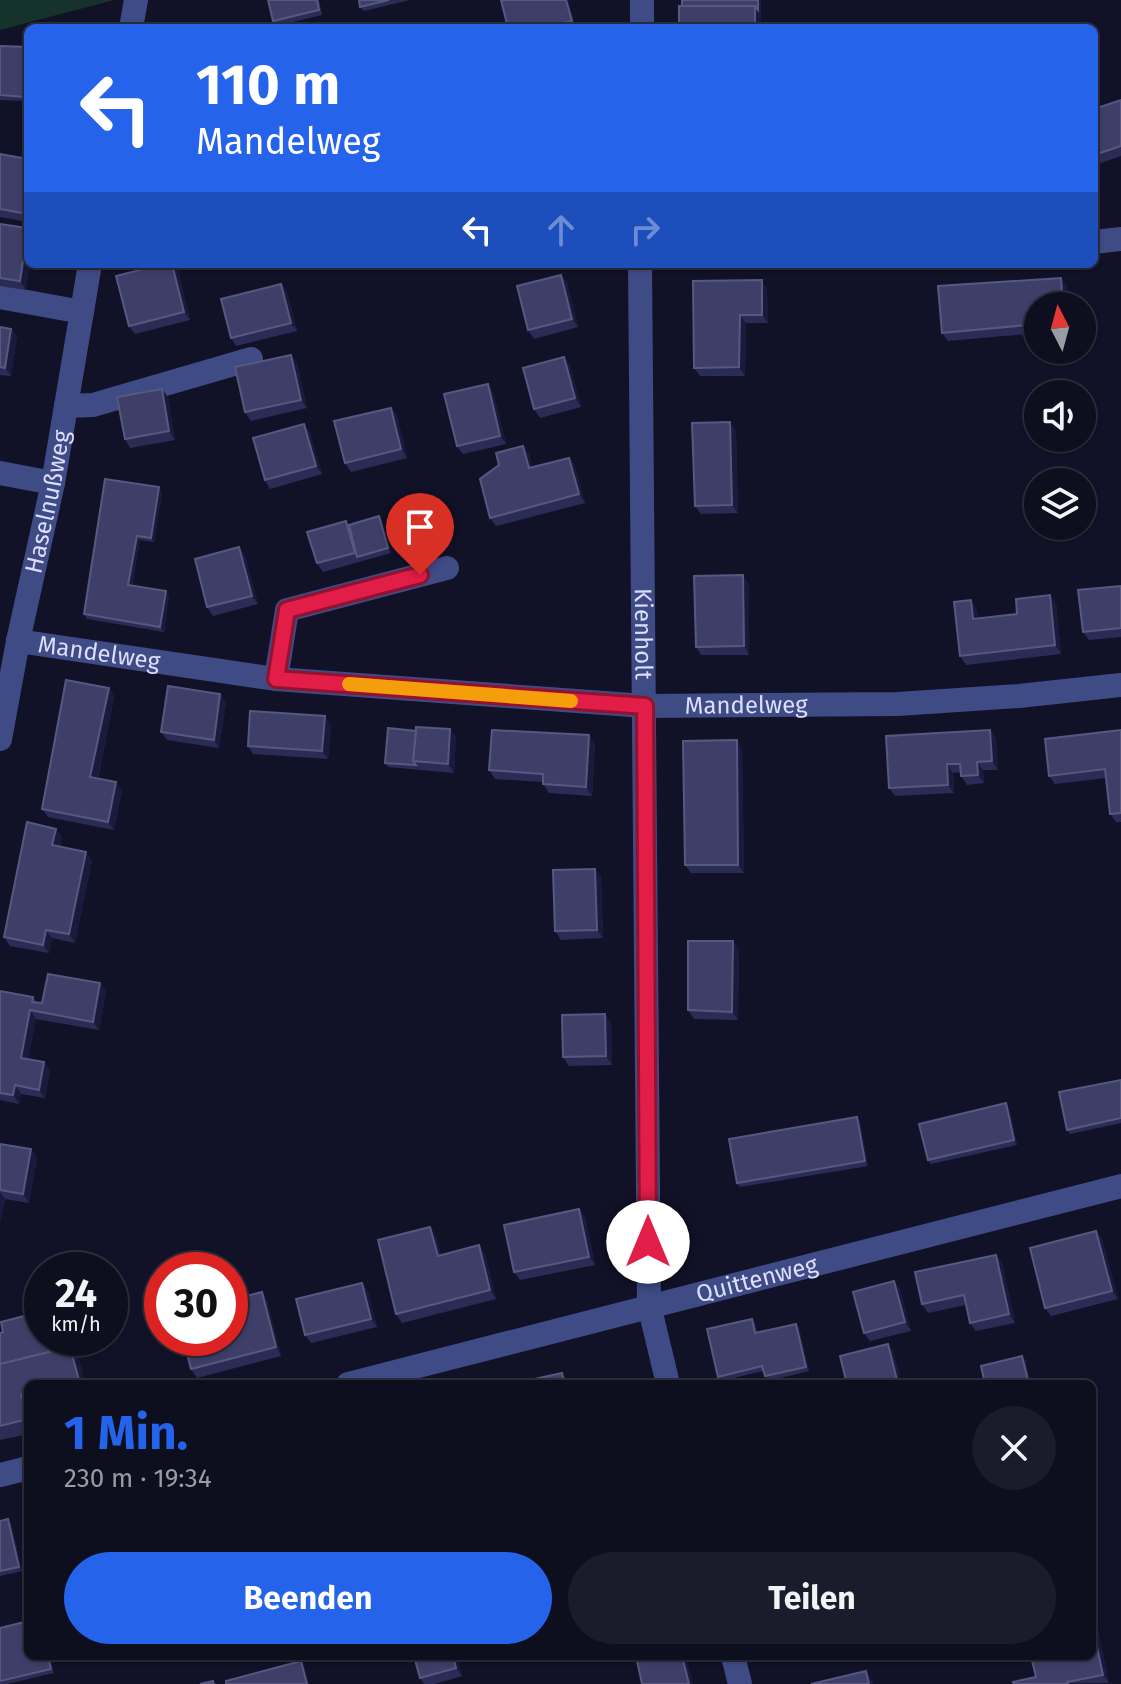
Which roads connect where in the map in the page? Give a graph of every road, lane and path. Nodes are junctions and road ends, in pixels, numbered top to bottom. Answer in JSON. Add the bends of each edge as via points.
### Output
{"nodes":[{"id":1,"x":136,"y":0,"type":"edge"},
{"id":2,"x":642,"y":0,"type":"edge"},
{"id":3,"x":132,"y":24,"type":"edge"},
{"id":4,"x":642,"y":24,"type":"edge"},
{"id":5,"x":1121,"y":239,"type":"edge"},
{"id":6,"x":1098,"y":242,"type":"edge"},
{"id":7,"x":89,"y":268,"type":"edge"},
{"id":8,"x":640,"y":268,"type":"edge"},
{"id":9,"x":0,"y":297,"type":"edge"},
{"id":10,"x":82,"y":312,"type":"junction"},
{"id":11,"x":251,"y":359,"type":"dead end"},
{"id":12,"x":66,"y":406,"type":"junction"},
{"id":13,"x":0,"y":473,"type":"edge"},
{"id":14,"x":53,"y":483,"type":"junction"},
{"id":15,"x":447,"y":568,"type":"dead end"},
{"id":16,"x":18,"y":641,"type":"junction"},
{"id":17,"x":276,"y":679,"type":"junction"},
{"id":18,"x":1121,"y":685,"type":"edge"},
{"id":19,"x":645,"y":706,"type":"junction"},
{"id":20,"x":0,"y":739,"type":"edge"},
{"id":21,"x":1121,"y":1186,"type":"edge"},
{"id":22,"x":649,"y":1305,"type":"junction"},
{"id":23,"x":363,"y":1380,"type":"edge"},
{"id":24,"x":667,"y":1380,"type":"edge"},
{"id":25,"x":24,"y":1469,"type":"edge"},
{"id":26,"x":0,"y":1475,"type":"edge"},
{"id":27,"x":734,"y":1660,"type":"edge"},
{"id":28,"x":740,"y":1684,"type":"edge"}],
"edges":[{"from":1,"to":3,"type":"street"},
{"from":2,"to":4,"type":"street"},
{"from":5,"to":6,"type":"street"},
{"from":7,"to":10,"type":"street","name":"Haselnußweg"},
{"from":8,"to":19,"type":"street","name":"Kienholt"},
{"from":9,"to":10,"type":"street"},
{"from":10,"to":12,"type":"street","name":"Haselnußweg"},
{"from":11,"to":12,"type":"street","via":[[93,405]]},
{"from":12,"to":14,"type":"street","name":"Haselnußweg"},
{"from":13,"to":14,"type":"street"},
{"from":14,"to":16,"type":"street","name":"Haselnußweg"},
{"from":15,"to":17,"type":"street","via":[[287,610]]},
{"from":16,"to":17,"type":"street","name":"Mandelweg"},
{"from":16,"to":20,"type":"street","name":"Haselnußweg"},
{"from":17,"to":19,"type":"street","name":"Mandelweg"},
{"from":18,"to":19,"type":"street","name":"Mandelweg","via":[[898,704]]},
{"from":19,"to":22,"type":"street","name":"Kienholt"},
{"from":21,"to":22,"type":"street","name":"Quittenweg"},
{"from":22,"to":23,"type":"street","name":"Quittenweg"},
{"from":22,"to":24,"type":"street","name":"Kienholt"},
{"from":25,"to":26,"type":"street"},
{"from":27,"to":28,"type":"street"}]}
